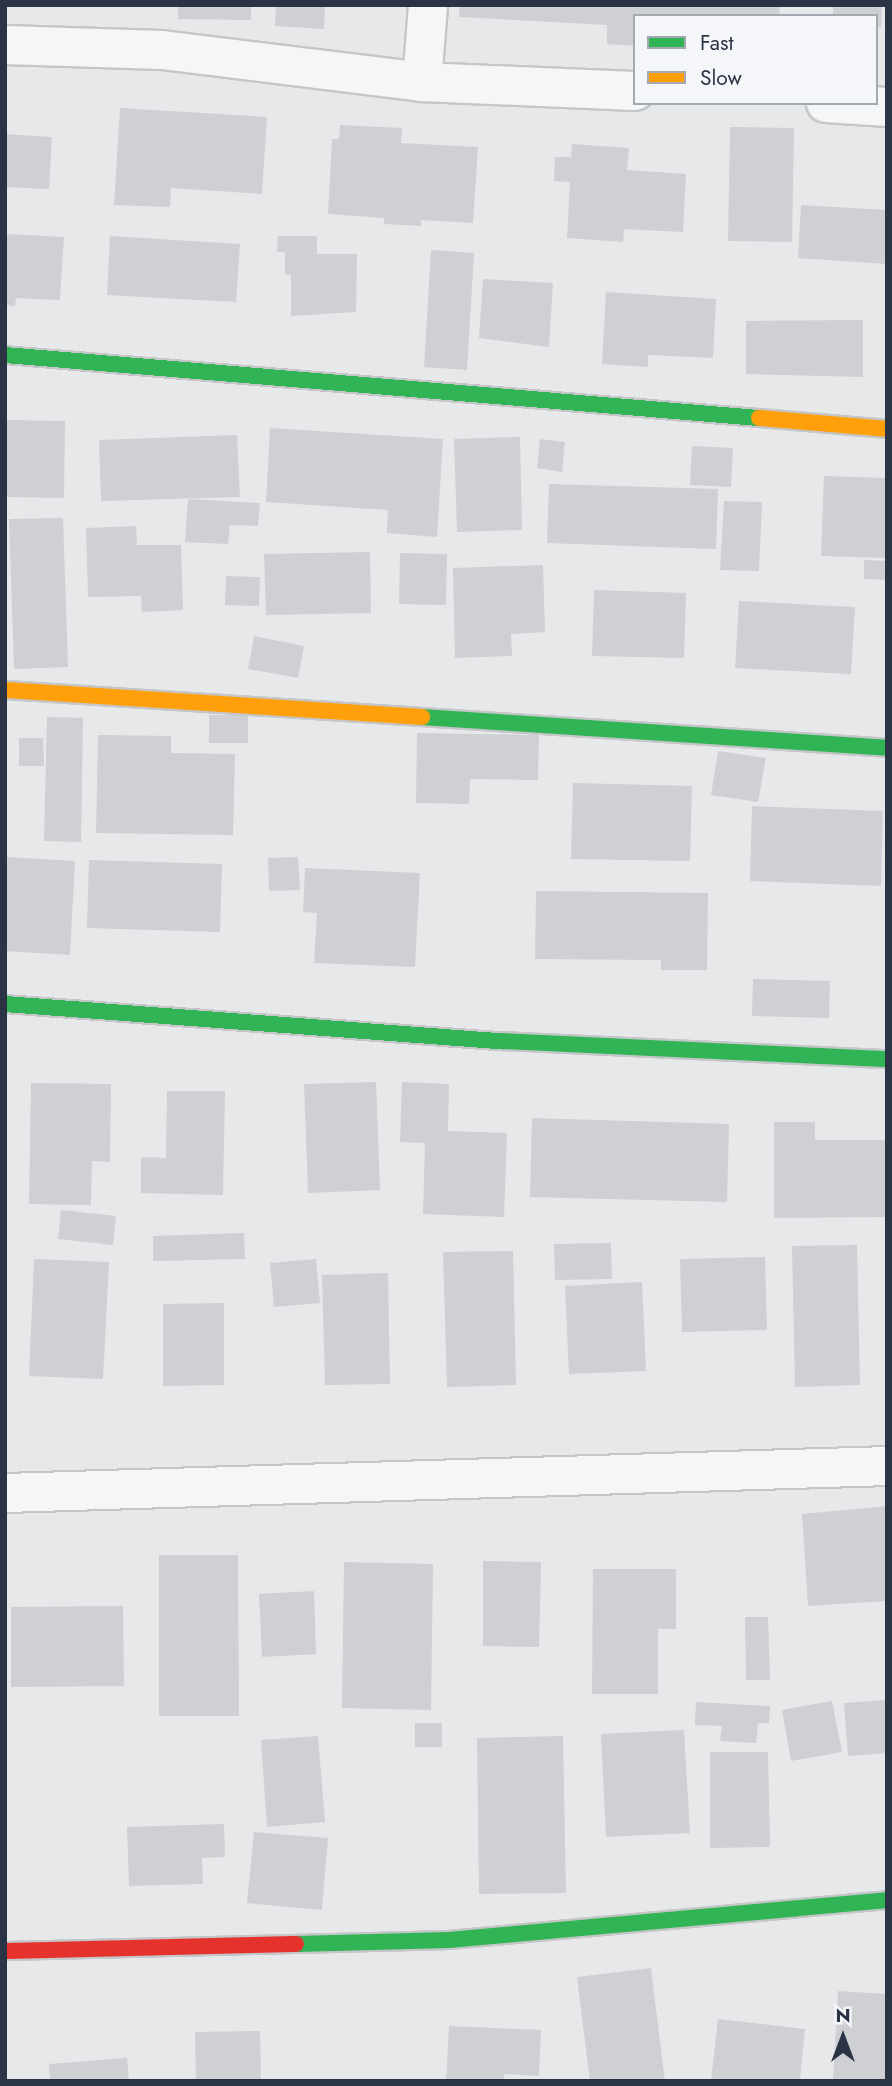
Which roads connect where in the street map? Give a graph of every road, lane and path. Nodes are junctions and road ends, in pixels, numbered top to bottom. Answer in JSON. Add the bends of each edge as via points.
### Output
{"nodes":[{"id":1,"x":428,"y":5,"type":"edge"},
{"id":2,"x":5,"y":45,"type":"edge"},
{"id":3,"x":422,"y":82,"type":"junction"},
{"id":4,"x":633,"y":91,"type":"edge"},
{"id":5,"x":856,"y":105,"type":"edge"},
{"id":6,"x":887,"y":107,"type":"edge"},
{"id":7,"x":5,"y":355,"type":"edge"},
{"id":8,"x":887,"y":429,"type":"edge"},
{"id":9,"x":5,"y":690,"type":"edge"},
{"id":10,"x":887,"y":748,"type":"edge"},
{"id":11,"x":5,"y":1004,"type":"edge"},
{"id":12,"x":887,"y":1059,"type":"edge"},
{"id":13,"x":887,"y":1466,"type":"edge"},
{"id":14,"x":5,"y":1493,"type":"edge"},
{"id":15,"x":887,"y":1899,"type":"edge"},
{"id":16,"x":5,"y":1951,"type":"edge"}],
"edges":[{"from":1,"to":3,"type":"street"},
{"from":2,"to":3,"type":"street","via":[[162,50]]},
{"from":3,"to":4,"type":"street"},
{"from":5,"to":6,"type":"street"},
{"from":7,"to":8,"type":"street"},
{"from":9,"to":10,"type":"street"},
{"from":11,"to":12,"type":"street","via":[[502,1041]]},
{"from":13,"to":14,"type":"street"},
{"from":15,"to":16,"type":"street","via":[[449,1940]]}]}
